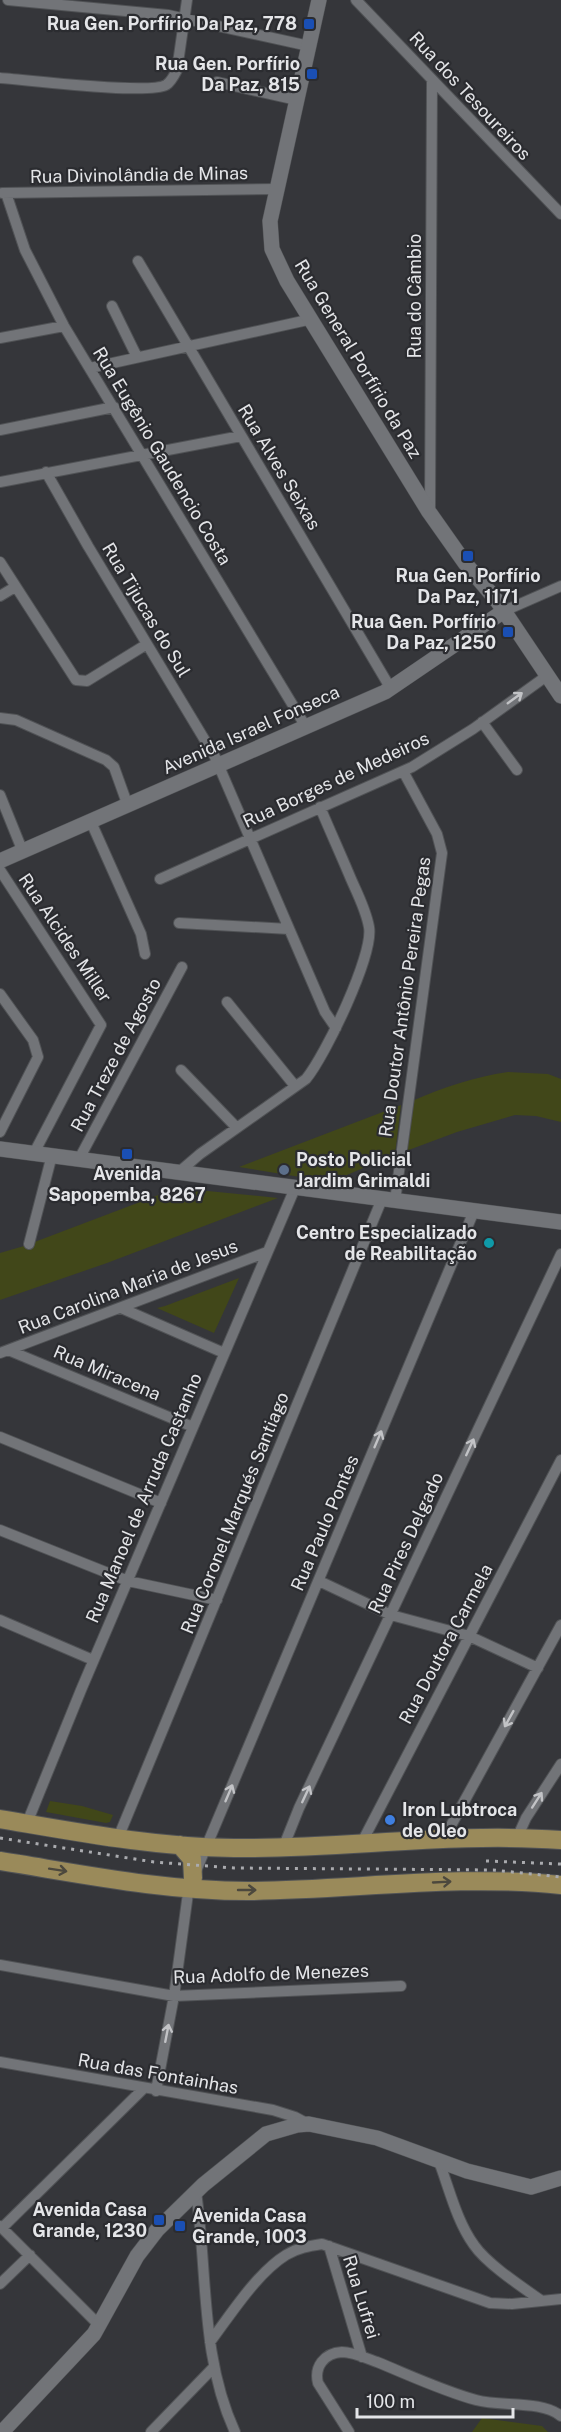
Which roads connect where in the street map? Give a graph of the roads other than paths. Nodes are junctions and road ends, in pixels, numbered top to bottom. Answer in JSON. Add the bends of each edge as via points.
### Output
{"nodes":[{"id":1,"x":8,"y":0,"type":"edge"},
{"id":2,"x":188,"y":0,"type":"edge"},
{"id":3,"x":319,"y":0,"type":"edge"},
{"id":4,"x":356,"y":0,"type":"edge"},
{"id":5,"x":186,"y":18,"type":"junction"},
{"id":6,"x":309,"y":46,"type":"junction"},
{"id":7,"x":0,"y":78,"type":"edge"},
{"id":8,"x":432,"y":80,"type":"junction"},
{"id":9,"x":217,"y":82,"type":"dead end"},
{"id":10,"x":297,"y":100,"type":"junction"},
{"id":11,"x":278,"y":189,"type":"junction"},
{"id":12,"x":3,"y":193,"type":"edge"},
{"id":13,"x":561,"y":214,"type":"edge"},
{"id":14,"x":138,"y":261,"type":"dead end"},
{"id":15,"x":112,"y":306,"type":"dead end"},
{"id":16,"x":312,"y":319,"type":"junction"},
{"id":17,"x":64,"y":326,"type":"junction"},
{"id":18,"x":0,"y":338,"type":"edge"},
{"id":19,"x":187,"y":345,"type":"junction"},
{"id":20,"x":137,"y":357,"type":"junction"},
{"id":21,"x":90,"y":368,"type":"junction"},
{"id":22,"x":114,"y":407,"type":"junction"},
{"id":23,"x":0,"y":430,"type":"edge"},
{"id":24,"x":241,"y":436,"type":"junction"},
{"id":25,"x":142,"y":454,"type":"junction"},
{"id":26,"x":46,"y":472,"type":"junction"},
{"id":27,"x":0,"y":482,"type":"edge"},
{"id":28,"x":430,"y":513,"type":"junction"},
{"id":29,"x":0,"y":562,"type":"edge"},
{"id":30,"x":561,"y":586,"type":"edge"},
{"id":31,"x":15,"y":587,"type":"junction"},
{"id":32,"x":0,"y":596,"type":"edge"},
{"id":33,"x":504,"y":611,"type":"junction"},
{"id":34,"x":147,"y":645,"type":"junction"},
{"id":35,"x":548,"y":675,"type":"junction"},
{"id":36,"x":391,"y":689,"type":"junction"},
{"id":37,"x":561,"y":696,"type":"edge"},
{"id":38,"x":0,"y":718,"type":"edge"},
{"id":39,"x":482,"y":723,"type":"junction"},
{"id":40,"x":306,"y":728,"type":"junction"},
{"id":41,"x":218,"y":765,"type":"junction"},
{"id":42,"x":517,"y":770,"type":"dead end"},
{"id":43,"x":403,"y":771,"type":"junction"},
{"id":44,"x":0,"y":795,"type":"edge"},
{"id":45,"x":128,"y":806,"type":"junction"},
{"id":46,"x":320,"y":807,"type":"junction"},
{"id":47,"x":92,"y":822,"type":"junction"},
{"id":48,"x":249,"y":838,"type":"junction"},
{"id":49,"x":23,"y":852,"type":"junction"},
{"id":50,"x":0,"y":861,"type":"edge"},
{"id":51,"x":0,"y":870,"type":"edge"},
{"id":52,"x":159,"y":879,"type":"dead end"},
{"id":53,"x":179,"y":923,"type":"dead end"},
{"id":54,"x":289,"y":929,"type":"junction"},
{"id":55,"x":145,"y":954,"type":"dead end"},
{"id":56,"x":182,"y":967,"type":"dead end"},
{"id":57,"x":0,"y":994,"type":"edge"},
{"id":58,"x":227,"y":1002,"type":"dead end"},
{"id":59,"x":336,"y":1028,"type":"junction"},
{"id":60,"x":181,"y":1070,"type":"dead end"},
{"id":61,"x":295,"y":1086,"type":"junction"},
{"id":62,"x":237,"y":1128,"type":"junction"},
{"id":63,"x":0,"y":1132,"type":"edge"},
{"id":64,"x":0,"y":1149,"type":"edge"},
{"id":65,"x":34,"y":1153,"type":"junction"},
{"id":66,"x":52,"y":1155,"type":"junction"},
{"id":67,"x":79,"y":1159,"type":"junction"},
{"id":68,"x":179,"y":1172,"type":"junction"},
{"id":69,"x":295,"y":1188,"type":"junction"},
{"id":70,"x":388,"y":1200,"type":"junction"},
{"id":71,"x":474,"y":1211,"type":"junction"},
{"id":72,"x":561,"y":1222,"type":"edge"},
{"id":73,"x":29,"y":1244,"type":"dead end"},
{"id":74,"x":267,"y":1252,"type":"junction"},
{"id":75,"x":561,"y":1254,"type":"edge"},
{"id":76,"x":121,"y":1308,"type":"junction"},
{"id":77,"x":4,"y":1352,"type":"edge"},
{"id":78,"x":224,"y":1353,"type":"junction"},
{"id":79,"x":193,"y":1427,"type":"junction"},
{"id":80,"x":0,"y":1437,"type":"edge"},
{"id":81,"x":561,"y":1460,"type":"edge"},
{"id":82,"x":161,"y":1503,"type":"junction"},
{"id":83,"x":0,"y":1530,"type":"edge"},
{"id":84,"x":128,"y":1581,"type":"junction"},
{"id":85,"x":319,"y":1581,"type":"junction"},
{"id":86,"x":218,"y":1600,"type":"junction"},
{"id":87,"x":391,"y":1614,"type":"junction"},
{"id":88,"x":0,"y":1620,"type":"edge"},
{"id":89,"x":561,"y":1625,"type":"edge"},
{"id":90,"x":470,"y":1635,"type":"junction"},
{"id":91,"x":93,"y":1660,"type":"junction"},
{"id":92,"x":538,"y":1668,"type":"junction"},
{"id":93,"x":561,"y":1764,"type":"edge"},
{"id":94,"x":0,"y":1819,"type":"edge"},
{"id":95,"x":27,"y":1823,"type":"junction"},
{"id":96,"x":118,"y":1838,"type":"junction"},
{"id":97,"x":517,"y":1838,"type":"junction"},
{"id":98,"x":443,"y":1840,"type":"junction"},
{"id":99,"x":561,"y":1840,"type":"edge"},
{"id":100,"x":361,"y":1844,"type":"junction"},
{"id":101,"x":180,"y":1845,"type":"junction"},
{"id":102,"x":206,"y":1847,"type":"junction"},
{"id":103,"x":283,"y":1848,"type":"junction"},
{"id":104,"x":0,"y":1861,"type":"edge"},
{"id":105,"x":191,"y":1883,"type":"junction"},
{"id":106,"x":561,"y":1885,"type":"edge"},
{"id":107,"x":0,"y":1965,"type":"edge"},
{"id":108,"x":401,"y":1986,"type":"dead end"},
{"id":109,"x":174,"y":1996,"type":"junction"},
{"id":110,"x":0,"y":2062,"type":"edge"},
{"id":111,"x":143,"y":2089,"type":"junction"},
{"id":112,"x":156,"y":2091,"type":"junction"},
{"id":113,"x":309,"y":2124,"type":"junction"},
{"id":114,"x":438,"y":2159,"type":"junction"},
{"id":115,"x":561,"y":2178,"type":"edge"},
{"id":116,"x":196,"y":2192,"type":"junction"},
{"id":117,"x":1,"y":2227,"type":"edge"},
{"id":118,"x":329,"y":2246,"type":"junction"},
{"id":119,"x":30,"y":2255,"type":"junction"},
{"id":120,"x":0,"y":2284,"type":"edge"},
{"id":121,"x":561,"y":2299,"type":"edge"},
{"id":122,"x":542,"y":2301,"type":"junction"},
{"id":123,"x":99,"y":2325,"type":"junction"},
{"id":124,"x":210,"y":2342,"type":"junction"},
{"id":125,"x":362,"y":2357,"type":"junction"},
{"id":126,"x":213,"y":2368,"type":"junction"},
{"id":127,"x":561,"y":2416,"type":"edge"},
{"id":128,"x":2,"y":2432,"type":"edge"},
{"id":129,"x":151,"y":2432,"type":"edge"},
{"id":130,"x":235,"y":2432,"type":"edge"},
{"id":131,"x":349,"y":2432,"type":"edge"}],
"edges":[{"from":1,"to":5,"type":"street"},
{"from":2,"to":5,"type":"street"},
{"from":3,"to":6,"type":"street","name":"Rua General Porfírio da Paz"},
{"from":4,"to":8,"type":"street","name":"Rua dos Tesoureiros"},
{"from":5,"to":6,"type":"street"},
{"from":5,"to":7,"type":"street","via":[[177,70],[165,86],[140,89]]},
{"from":6,"to":10,"type":"street","name":"Rua General Porfírio da Paz"},
{"from":8,"to":13,"type":"street","name":"Rua dos Tesoureiros"},
{"from":8,"to":28,"type":"street","name":"Rua do Câmbio"},
{"from":9,"to":10,"type":"street"},
{"from":10,"to":11,"type":"street","name":"Rua General Porfírio da Paz"},
{"from":11,"to":12,"type":"street","name":"Rua Divinolândia de Minas"},
{"from":11,"to":16,"type":"street","name":"Rua General Porfírio da Paz","via":[[270,221],[272,249]]},
{"from":12,"to":17,"type":"street","name":"Rua Eugênio Gaudencio Costa","via":[[25,250]]},
{"from":14,"to":19,"type":"street","name":"Rua Alves Seixas"},
{"from":15,"to":20,"type":"street"},
{"from":16,"to":19,"type":"street"},
{"from":16,"to":28,"type":"street","name":"Rua General Porfírio da Paz"},
{"from":17,"to":18,"type":"street"},
{"from":17,"to":21,"type":"street","name":"Rua Eugênio Gaudencio Costa"},
{"from":19,"to":20,"type":"street"},
{"from":19,"to":24,"type":"street","name":"Rua Alves Seixas"},
{"from":20,"to":21,"type":"street"},
{"from":21,"to":22,"type":"street","name":"Rua Eugênio Gaudencio Costa"},
{"from":22,"to":23,"type":"street"},
{"from":22,"to":25,"type":"street","name":"Rua Eugênio Gaudencio Costa"},
{"from":24,"to":25,"type":"street"},
{"from":24,"to":36,"type":"street","name":"Rua Alves Seixas"},
{"from":25,"to":26,"type":"street"},
{"from":25,"to":40,"type":"street","name":"Rua Eugênio Gaudencio Costa"},
{"from":26,"to":27,"type":"street"},
{"from":26,"to":34,"type":"street","name":"Rua Tijucas do Sul"},
{"from":28,"to":33,"type":"street","name":"Rua General Porfírio da Paz"},
{"from":29,"to":31,"type":"street"},
{"from":30,"to":33,"type":"street"},
{"from":31,"to":32,"type":"street"},
{"from":31,"to":34,"type":"street","via":[[76,680],[87,681]]},
{"from":33,"to":35,"type":"street","name":"Rua General Porfírio da Paz"},
{"from":33,"to":36,"type":"street","name":"Avenida Israel Fonseca"},
{"from":34,"to":41,"type":"street","name":"Rua Tijucas do Sul"},
{"from":35,"to":37,"type":"street","name":"Rua General Porfírio da Paz"},
{"from":39,"to":35,"type":"street","name":"Rua Borges de Medeiros","one_way":true},
{"from":36,"to":40,"type":"street","name":"Avenida Israel Fonseca"},
{"from":38,"to":45,"type":"street","via":[[16,720],[106,759],[114,767]]},
{"from":39,"to":42,"type":"street"},
{"from":39,"to":43,"type":"street","name":"Rua Borges de Medeiros"},
{"from":40,"to":41,"type":"street","name":"Avenida Israel Fonseca"},
{"from":41,"to":45,"type":"street","name":"Avenida Israel Fonseca"},
{"from":41,"to":48,"type":"street","name":"Rua Tijucas do Sul"},
{"from":43,"to":46,"type":"street","name":"Rua Borges de Medeiros"},
{"from":43,"to":70,"type":"street","name":"Rua Doutor Antônio Pereira Pegas","via":[[437,834],[442,853]]},
{"from":44,"to":49,"type":"street"},
{"from":45,"to":47,"type":"street","name":"Avenida Israel Fonseca"},
{"from":46,"to":48,"type":"street","name":"Rua Borges de Medeiros"},
{"from":46,"to":59,"type":"street","via":[[369,927],[367,950]]},
{"from":47,"to":49,"type":"street","name":"Avenida Israel Fonseca"},
{"from":47,"to":55,"type":"street","via":[[141,934]]},
{"from":48,"to":52,"type":"street","name":"Rua Borges de Medeiros"},
{"from":48,"to":54,"type":"street","name":"Rua Tijucas do Sul"},
{"from":49,"to":50,"type":"street","name":"Avenida Israel Fonseca"},
{"from":51,"to":65,"type":"street","name":"Rua Alcides Miller","via":[[101,1025]]},
{"from":53,"to":54,"type":"street"},
{"from":54,"to":59,"type":"street","name":"Rua Tijucas do Sul","via":[[325,1012]]},
{"from":56,"to":67,"type":"street","name":"Rua Treze de Agosto"},
{"from":57,"to":63,"type":"street","via":[[33,1040],[38,1057]]},
{"from":58,"to":61,"type":"street"},
{"from":59,"to":61,"type":"street","via":[[316,1067]]},
{"from":60,"to":62,"type":"street"},
{"from":61,"to":62,"type":"street"},
{"from":62,"to":68,"type":"street"},
{"from":64,"to":65,"type":"street"},
{"from":65,"to":66,"type":"street"},
{"from":66,"to":67,"type":"street"},
{"from":66,"to":73,"type":"street"},
{"from":67,"to":68,"type":"street"},
{"from":68,"to":69,"type":"street"},
{"from":69,"to":70,"type":"street"},
{"from":69,"to":74,"type":"street","name":"Rua Manoel de Arruda Castanho"},
{"from":70,"to":71,"type":"street"},
{"from":70,"to":86,"type":"street","name":"Rua Coronel Marqués Santiago"},
{"from":71,"to":72,"type":"street"},
{"from":85,"to":71,"type":"street","name":"Rua Paulo Pontes","one_way":true},
{"from":74,"to":76,"type":"street","name":"Rua Carolina Maria de Jesus"},
{"from":74,"to":78,"type":"street","name":"Rua Manoel de Arruda Castanho"},
{"from":87,"to":75,"type":"street","name":"Rua Pires Delgado","one_way":true},
{"from":76,"to":77,"type":"street","name":"Rua Carolina Maria de Jesus"},
{"from":76,"to":78,"type":"street"},
{"from":77,"to":79,"type":"street","name":"Rua Miracena"},
{"from":78,"to":79,"type":"street","name":"Rua Manoel de Arruda Castanho"},
{"from":79,"to":82,"type":"street","name":"Rua Manoel de Arruda Castanho"},
{"from":80,"to":82,"type":"street"},
{"from":81,"to":90,"type":"street","name":"Rua Doutora Carmela"},
{"from":82,"to":84,"type":"street","name":"Rua Manoel de Arruda Castanho"},
{"from":83,"to":84,"type":"street"},
{"from":84,"to":86,"type":"street"},
{"from":84,"to":91,"type":"street","name":"Rua Manoel de Arruda Castanho"},
{"from":85,"to":87,"type":"street"},
{"from":102,"to":85,"type":"street","name":"Rua Paulo Pontes","one_way":true},
{"from":86,"to":96,"type":"street","name":"Rua Coronel Marqués Santiago"},
{"from":87,"to":90,"type":"street"},
{"from":103,"to":87,"type":"street","name":"Rua Pires Delgado","one_way":true},
{"from":88,"to":91,"type":"street"},
{"from":89,"to":92,"type":"street"},
{"from":90,"to":92,"type":"street"},
{"from":90,"to":100,"type":"street","name":"Rua Doutora Carmela"},
{"from":91,"to":95,"type":"street","name":"Rua Manoel de Arruda Castanho"},
{"from":92,"to":98,"type":"street","one_way":true},
{"from":97,"to":93,"type":"street","one_way":true},
{"from":94,"to":95,"type":"main road"},
{"from":95,"to":96,"type":"main road"},
{"from":96,"to":101,"type":"main road"},
{"from":97,"to":98,"type":"main road"},
{"from":97,"to":99,"type":"main road"},
{"from":98,"to":100,"type":"main road"},
{"from":100,"to":103,"type":"main road"},
{"from":101,"to":102,"type":"main road"},
{"from":101,"to":105,"type":"main road","via":[[192,1859]]},
{"from":102,"to":103,"type":"main road"},
{"from":102,"to":105,"type":"street","name":"Rua Paulo Pontes"},
{"from":104,"to":105,"type":"main road","one_way":true,"via":[[146,1884]]},
{"from":105,"to":106,"type":"main road","one_way":true,"via":[[248,1891],[475,1881]]},
{"from":105,"to":109,"type":"street","name":"Rua Paulo Pontes"},
{"from":107,"to":109,"type":"street","name":"Rua Adolfo de Menezes"},
{"from":108,"to":109,"type":"street","name":"Rua Adolfo de Menezes"},
{"from":112,"to":109,"type":"street","name":"Rua Paulo Pontes","one_way":true},
{"from":110,"to":111,"type":"street","name":"Rua das Fontainhas"},
{"from":111,"to":112,"type":"street","name":"Rua das Fontainhas"},
{"from":111,"to":117,"type":"street"},
{"from":112,"to":113,"type":"street","name":"Rua das Fontainhas","via":[[273,2110]]},
{"from":113,"to":114,"type":"street","via":[[377,2138]]},
{"from":113,"to":116,"type":"street","via":[[267,2134]]},
{"from":114,"to":115,"type":"street","via":[[467,2171],[531,2187]]},
{"from":114,"to":122,"type":"street","via":[[475,2247]]},
{"from":116,"to":123,"type":"street","via":[[137,2256]]},
{"from":116,"to":124,"type":"street"},
{"from":117,"to":119,"type":"street"},
{"from":118,"to":122,"type":"street","via":[[490,2303]]},
{"from":118,"to":124,"type":"street","via":[[303,2247],[267,2270]]},
{"from":118,"to":125,"type":"street","name":"Rua Lufrei"},
{"from":119,"to":120,"type":"street"},
{"from":119,"to":123,"type":"street"},
{"from":121,"to":122,"type":"street"},
{"from":123,"to":128,"type":"street"},
{"from":124,"to":126,"type":"street"},
{"from":125,"to":127,"type":"street","via":[[474,2399],[544,2408]]},
{"from":125,"to":131,"type":"street","via":[[332,2354],[317,2369],[318,2383]]},
{"from":126,"to":129,"type":"street"},
{"from":126,"to":130,"type":"street"}]}
